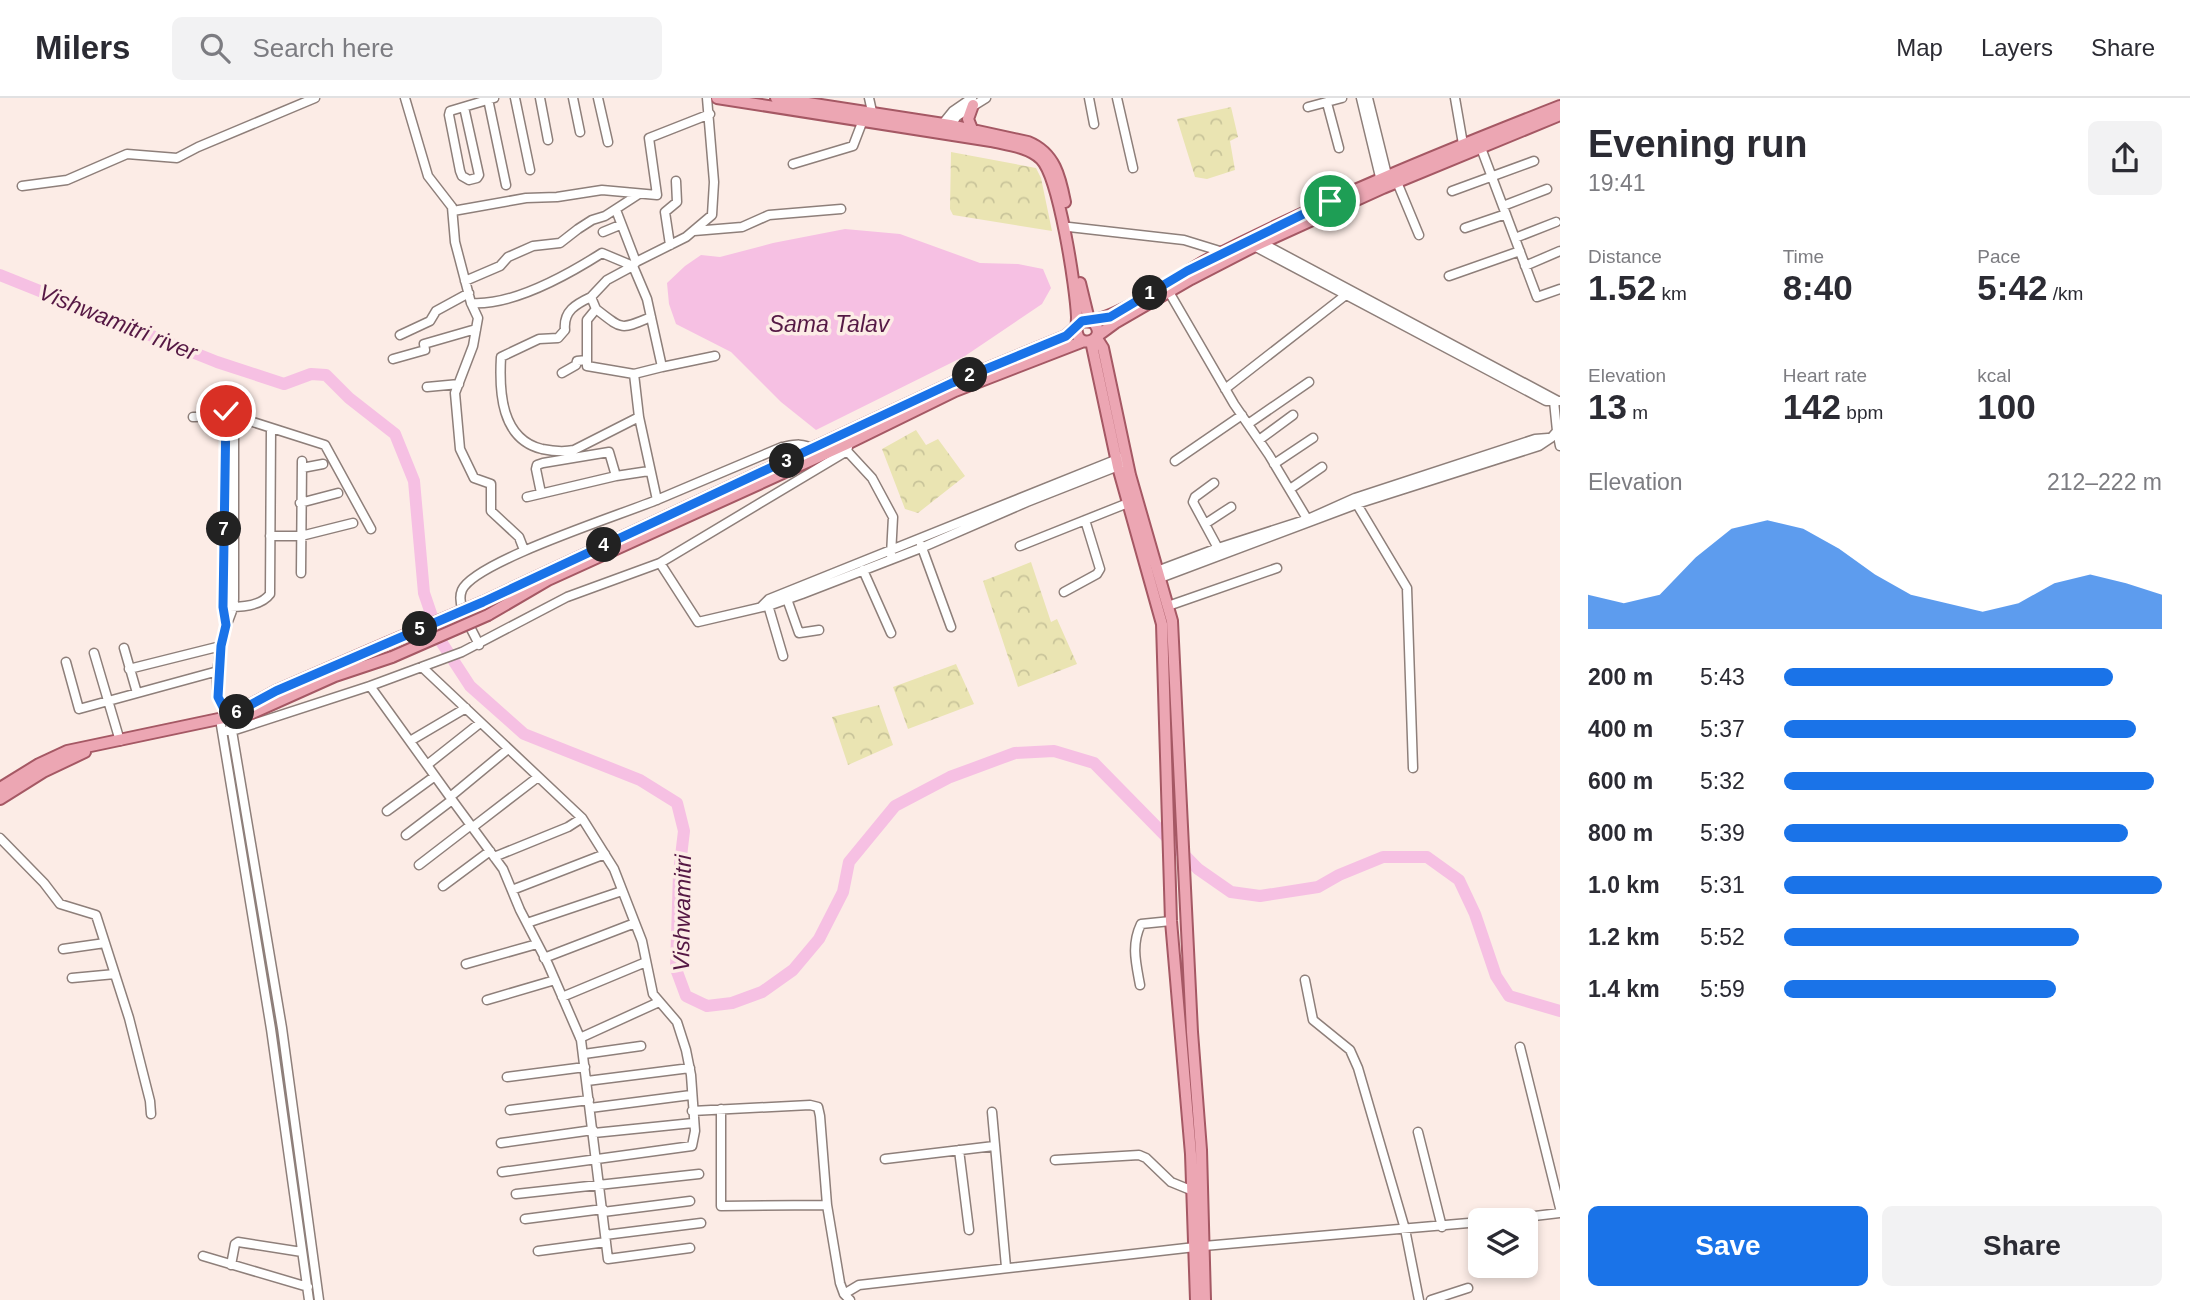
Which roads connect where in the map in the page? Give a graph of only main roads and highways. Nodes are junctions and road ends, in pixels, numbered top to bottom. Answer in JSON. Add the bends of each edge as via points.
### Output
{"nodes":[{"id":1,"x":717,"y":98,"type":"edge"},
{"id":2,"x":776,"y":98,"type":"edge"},
{"id":3,"x":972,"y":101,"type":"edge"},
{"id":4,"x":1560,"y":106,"type":"edge"},
{"id":5,"x":1560,"y":115,"type":"edge"},
{"id":6,"x":870,"y":118,"type":"junction"},
{"id":7,"x":944,"y":129,"type":"junction"},
{"id":8,"x":972,"y":129,"type":"junction"},
{"id":9,"x":1255,"y":241,"type":"junction"},
{"id":10,"x":1090,"y":320,"type":"junction"},
{"id":11,"x":1077,"y":327,"type":"junction"},
{"id":12,"x":1090,"y":340,"type":"junction"},
{"id":13,"x":1000,"y":368,"type":"junction"},
{"id":14,"x":965,"y":382,"type":"junction"},
{"id":15,"x":1122,"y":461,"type":"junction"},
{"id":16,"x":1155,"y":573,"type":"junction"},
{"id":17,"x":224,"y":718,"type":"junction"},
{"id":18,"x":96,"y":746,"type":"junction"},
{"id":19,"x":1166,"y":748,"type":"junction"},
{"id":20,"x":1178,"y":749,"type":"junction"},
{"id":21,"x":3,"y":782,"type":"edge"},
{"id":22,"x":0,"y":799,"type":"edge"},
{"id":23,"x":1194,"y":1120,"type":"junction"},
{"id":24,"x":1196,"y":1152,"type":"junction"},
{"id":25,"x":1199,"y":1246,"type":"junction"},
{"id":26,"x":1196,"y":1300,"type":"edge"},
{"id":27,"x":1205,"y":1300,"type":"edge"}],
"edges":[{"from":1,"to":6,"type":"main road"},
{"from":2,"to":6,"type":"main road"},
{"from":3,"to":8,"type":"main road","via":[[968,119]]},
{"from":4,"to":9,"type":"main road","via":[[1383,176]]},
{"from":5,"to":9,"type":"main road"},
{"from":6,"to":7,"type":"main road"},
{"from":7,"to":8,"type":"main road"},
{"from":7,"to":11,"type":"main road","via":[[1025,149],[1043,162],[1055,192]]},
{"from":8,"to":10,"type":"main road","via":[[1028,142],[1045,151],[1060,179]]},
{"from":9,"to":10,"type":"main road","via":[[1223,252],[1110,317]]},
{"from":9,"to":12,"type":"main road"},
{"from":10,"to":11,"type":"main road"},
{"from":10,"to":12,"type":"main road","via":[[1098,327]]},
{"from":11,"to":12,"type":"main road","via":[[1078,337]]},
{"from":11,"to":13,"type":"main road"},
{"from":12,"to":13,"type":"main road"},
{"from":12,"to":15,"type":"main road","via":[[1103,348]]},
{"from":13,"to":14,"type":"main road"},
{"from":14,"to":17,"type":"main road","bridge":true},
{"from":14,"to":17,"type":"main road","bridge":true,"via":[[848,447],[548,580],[488,615],[248,715]]},
{"from":15,"to":16,"type":"main road"},
{"from":15,"to":16,"type":"main road","via":[[1128,503]]},
{"from":16,"to":19,"type":"main road","via":[[1162,624]]},
{"from":16,"to":20,"type":"main road","via":[[1172,621]]},
{"from":17,"to":18,"type":"main road"},
{"from":18,"to":21,"type":"main road","via":[[67,751]]},
{"from":18,"to":22,"type":"main road"},
{"from":19,"to":20,"type":"main road"},
{"from":19,"to":23,"type":"main road","via":[[1171,921]]},
{"from":20,"to":23,"type":"main road"},
{"from":23,"to":24,"type":"main road"},
{"from":24,"to":25,"type":"main road"},
{"from":24,"to":25,"type":"main road","via":[[1192,1191]]},
{"from":25,"to":26,"type":"main road"},
{"from":25,"to":27,"type":"main road"}]}
